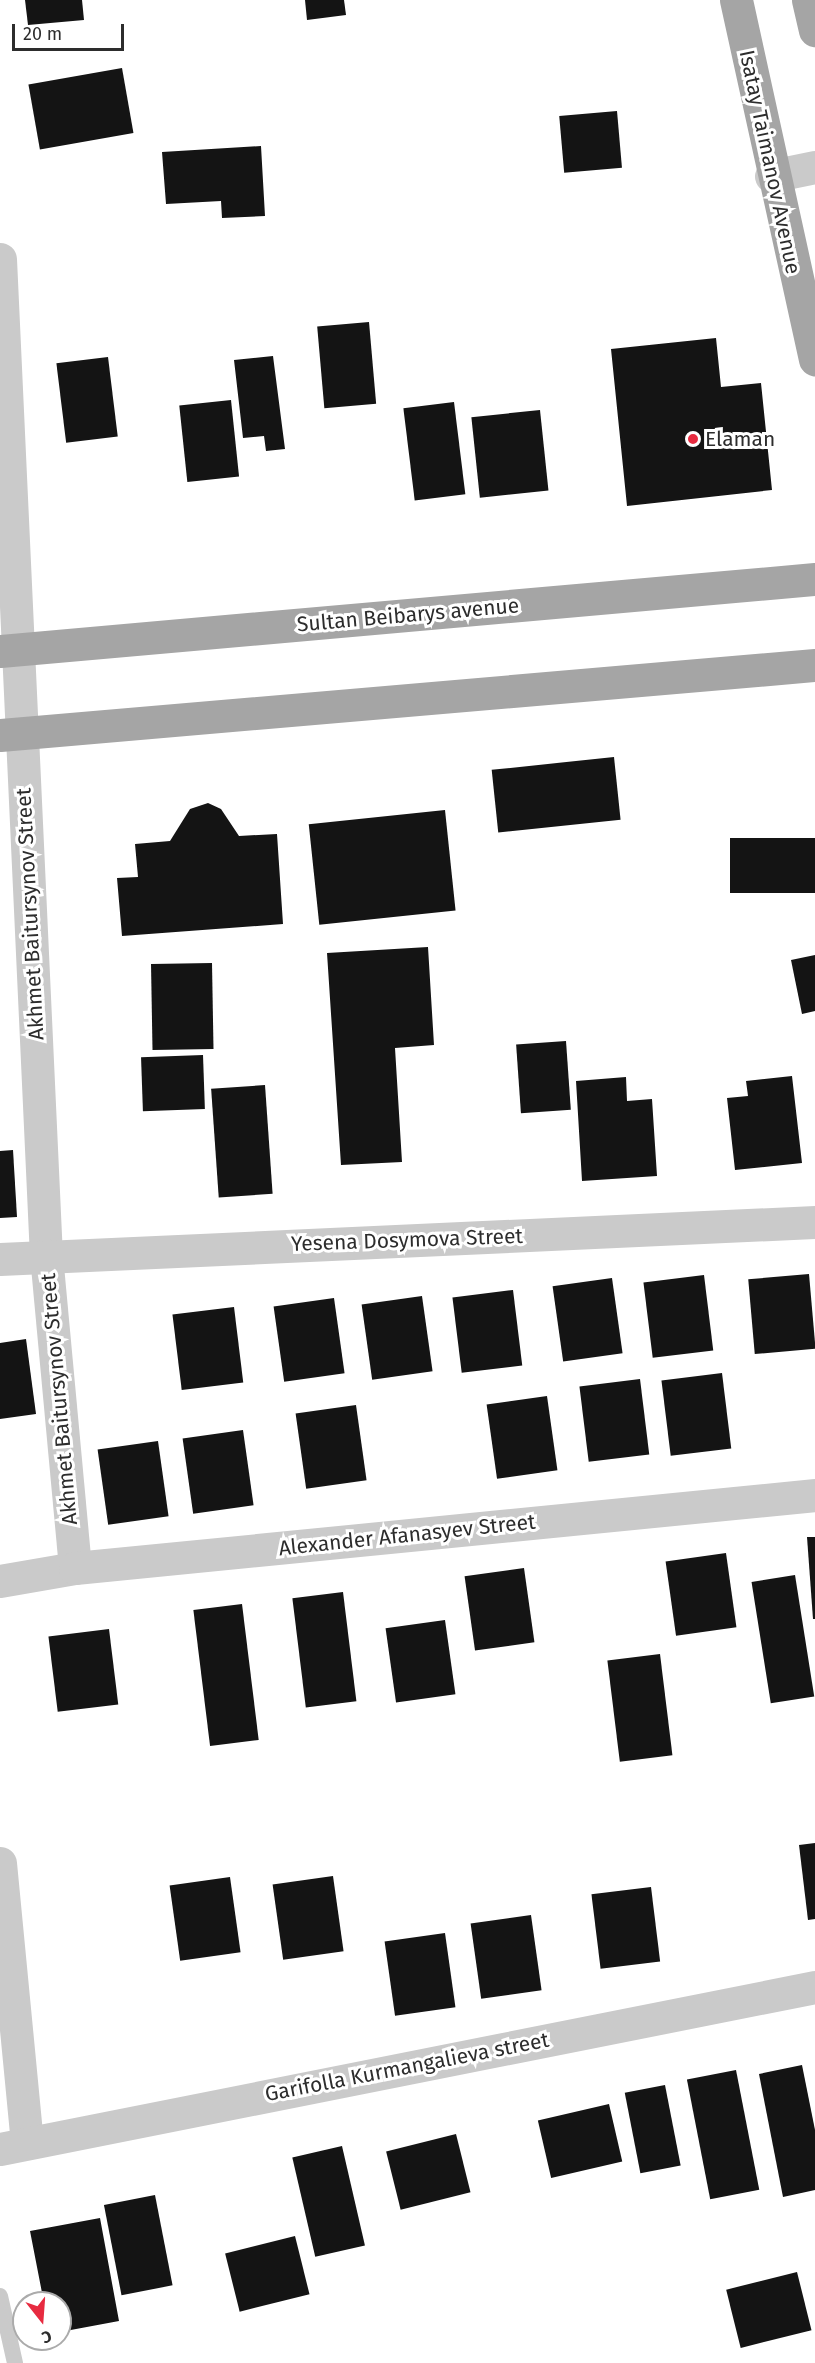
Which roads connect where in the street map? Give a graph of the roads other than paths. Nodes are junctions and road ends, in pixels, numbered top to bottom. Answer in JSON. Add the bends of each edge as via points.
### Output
{"nodes":[{"id":1,"x":736,"y":0,"type":"edge"},
{"id":2,"x":808,"y":0,"type":"edge"},
{"id":3,"x":815,"y":30,"type":"edge"},
{"id":4,"x":815,"y":167,"type":"edge"},
{"id":5,"x":771,"y":176,"type":"junction"},
{"id":6,"x":0,"y":260,"type":"edge"},
{"id":7,"x":815,"y":359,"type":"edge"},
{"id":8,"x":815,"y":579,"type":"edge"},
{"id":9,"x":9,"y":651,"type":"edge"},
{"id":10,"x":815,"y":665,"type":"edge"},
{"id":11,"x":11,"y":734,"type":"edge"},
{"id":12,"x":815,"y":1222,"type":"edge"},
{"id":13,"x":46,"y":1255,"type":"junction"},
{"id":14,"x":0,"y":1259,"type":"edge"},
{"id":15,"x":815,"y":1495,"type":"edge"},
{"id":16,"x":75,"y":1568,"type":"junction"},
{"id":17,"x":0,"y":1581,"type":"edge"},
{"id":18,"x":0,"y":1863,"type":"edge"},
{"id":19,"x":815,"y":1987,"type":"edge"},
{"id":20,"x":14,"y":2145,"type":"edge"},
{"id":21,"x":0,"y":2296,"type":"edge"},
{"id":22,"x":15,"y":2363,"type":"edge"}],
"edges":[{"from":1,"to":5,"type":"main road","name":"Isatay Taimanov Avenue"},
{"from":2,"to":3,"type":"main road"},
{"from":4,"to":5,"type":"street"},
{"from":5,"to":7,"type":"main road","name":"Isatay Taimanov Avenue"},
{"from":6,"to":9,"type":"street","name":"Akhmet Baitursynov Street"},
{"from":8,"to":9,"type":"main road","name":"Sultan Beibarys avenue"},
{"from":9,"to":11,"type":"street","name":"Akhmet Baitursynov Street"},
{"from":10,"to":11,"type":"main road"},
{"from":11,"to":13,"type":"street","name":"Akhmet Baitursynov Street"},
{"from":12,"to":13,"type":"street","name":"Yesena Dosymova Street"},
{"from":13,"to":14,"type":"street","name":"Yesena Dosymova Street"},
{"from":13,"to":16,"type":"street","name":"Akhmet Baitursynov Street"},
{"from":15,"to":16,"type":"street","name":"Alexander Afanasyev Street"},
{"from":16,"to":17,"type":"street","name":"Alexander Afanasyev Street"},
{"from":18,"to":20,"type":"street"},
{"from":19,"to":20,"type":"street","name":"Garifolla Kurmangalieva street"},
{"from":21,"to":22,"type":"lane"}]}
